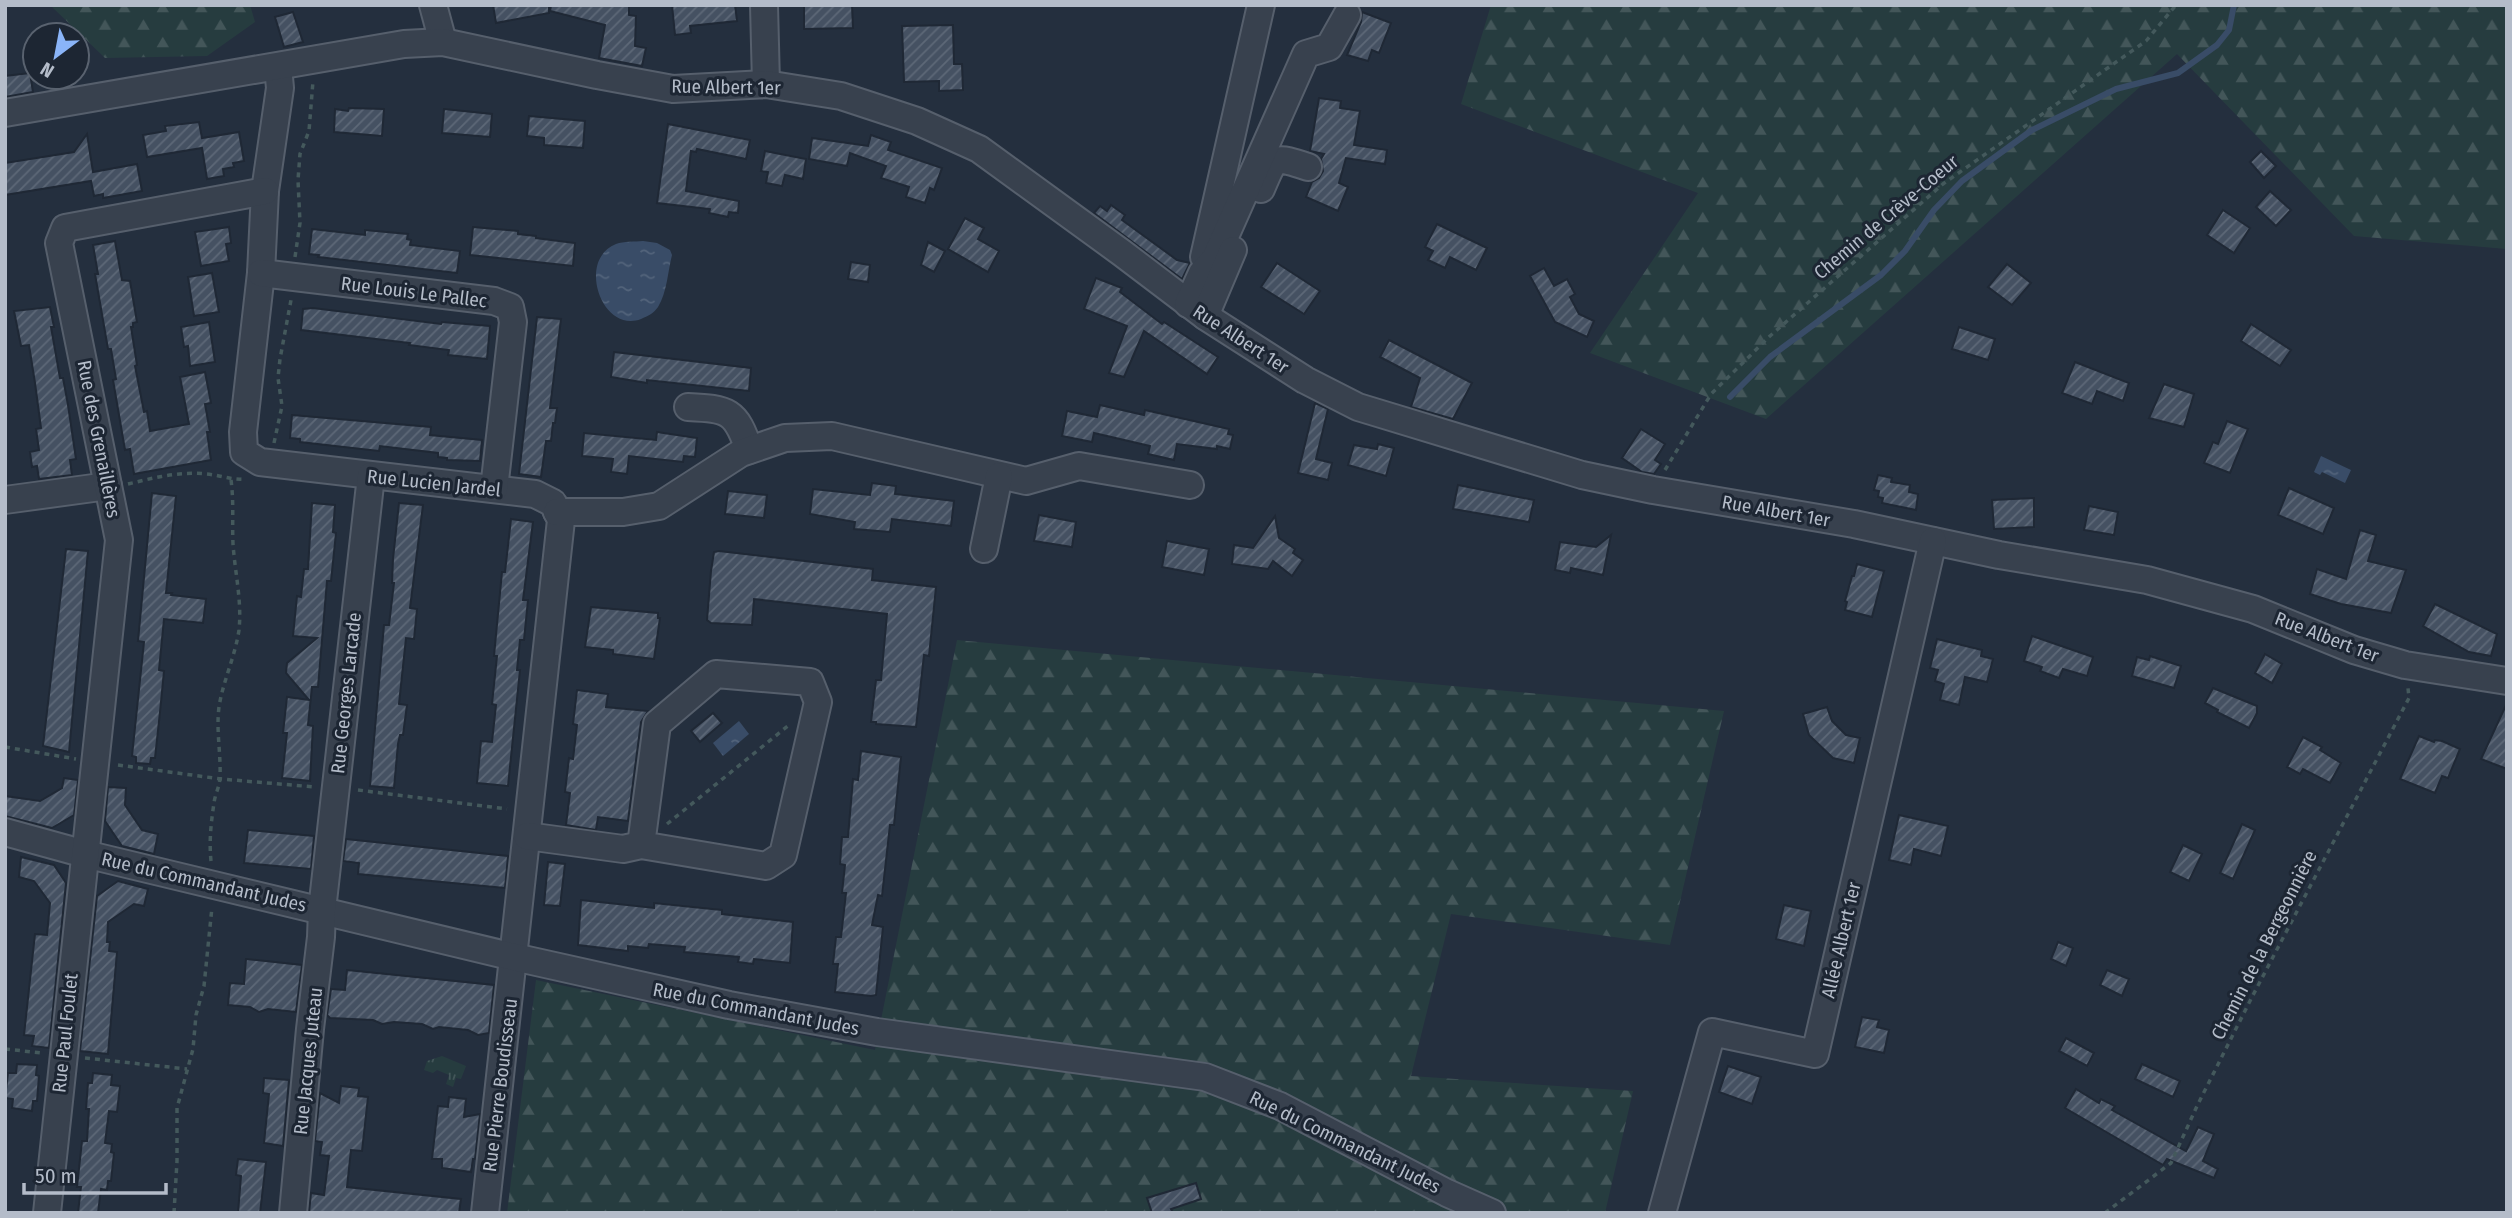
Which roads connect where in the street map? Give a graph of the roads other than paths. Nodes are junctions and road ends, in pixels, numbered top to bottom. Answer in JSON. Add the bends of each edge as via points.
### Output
{"nodes":[{"id":1,"x":433,"y":5,"type":"edge"},
{"id":2,"x":764,"y":5,"type":"edge"},
{"id":3,"x":1261,"y":5,"type":"edge"},
{"id":4,"x":1347,"y":15,"type":"dead end"},
{"id":5,"x":443,"y":42,"type":"junction"},
{"id":6,"x":278,"y":67,"type":"junction"},
{"id":7,"x":766,"y":85,"type":"junction"},
{"id":8,"x":5,"y":113,"type":"edge"},
{"id":9,"x":1308,"y":167,"type":"dead end"},
{"id":10,"x":265,"y":191,"type":"junction"},
{"id":11,"x":1202,"y":273,"type":"junction"},
{"id":12,"x":261,"y":274,"type":"junction"},
{"id":13,"x":1197,"y":310,"type":"junction"},
{"id":14,"x":688,"y":407,"type":"dead end"},
{"id":15,"x":749,"y":450,"type":"junction"},
{"id":16,"x":371,"y":476,"type":"junction"},
{"id":17,"x":999,"y":476,"type":"junction"},
{"id":18,"x":1190,"y":485,"type":"dead end"},
{"id":19,"x":108,"y":486,"type":"junction"},
{"id":20,"x":494,"y":489,"type":"junction"},
{"id":21,"x":5,"y":500,"type":"edge"},
{"id":22,"x":557,"y":512,"type":"junction"},
{"id":23,"x":1933,"y":541,"type":"junction"},
{"id":24,"x":984,"y":550,"type":"dead end"},
{"id":25,"x":2507,"y":681,"type":"edge"},
{"id":26,"x":529,"y":824,"type":"junction"},
{"id":27,"x":5,"y":832,"type":"edge"},
{"id":28,"x":641,"y":845,"type":"junction"},
{"id":29,"x":85,"y":854,"type":"junction"},
{"id":30,"x":322,"y":910,"type":"junction"},
{"id":31,"x":514,"y":957,"type":"junction"},
{"id":32,"x":47,"y":1213,"type":"edge"},
{"id":33,"x":293,"y":1213,"type":"edge"},
{"id":34,"x":485,"y":1213,"type":"edge"},
{"id":35,"x":1492,"y":1213,"type":"edge"},
{"id":36,"x":1662,"y":1213,"type":"edge"}],
"edges":[{"from":1,"to":5,"type":"street"},
{"from":2,"to":7,"type":"street"},
{"from":3,"to":11,"type":"street"},
{"from":4,"to":11,"type":"street","via":[[1329,47],[1306,54],[1215,258]]},
{"from":5,"to":6,"type":"street","name":"Rue Albert 1er","via":[[404,44]]},
{"from":5,"to":7,"type":"street","name":"Rue Albert 1er","via":[[673,89]]},
{"from":6,"to":8,"type":"street","name":"Rue Albert 1er"},
{"from":6,"to":10,"type":"street","name":"Rue Lucien Jardel","via":[[280,89]]},
{"from":7,"to":13,"type":"street","name":"Rue Albert 1er","via":[[841,96],[917,121],[979,149]]},
{"from":9,"to":13,"type":"street","via":[[1285,159],[1272,163]]},
{"from":10,"to":12,"type":"street","name":"Rue Lucien Jardel"},
{"from":10,"to":19,"type":"street","name":"Rue des Grenaillères","via":[[65,228],[59,243]]},
{"from":11,"to":13,"type":"street"},
{"from":12,"to":16,"type":"street","name":"Rue Lucien Jardel","via":[[244,452],[260,462]]},
{"from":12,"to":20,"type":"street","name":"Rue Louis Le Pallec","via":[[495,301],[510,307],[513,322]]},
{"from":13,"to":23,"type":"street","name":"Rue Albert 1er","via":[[1304,380],[1358,407],[1582,475]]},
{"from":14,"to":15,"type":"street","via":[[716,408],[734,416]]},
{"from":15,"to":17,"type":"street","via":[[785,438],[832,436]]},
{"from":15,"to":22,"type":"street","via":[[659,506],[623,512]]},
{"from":16,"to":20,"type":"street","name":"Rue Lucien Jardel"},
{"from":16,"to":30,"type":"street","name":"Rue Georges Larcade"},
{"from":17,"to":18,"type":"street","via":[[1026,481],[1079,466]]},
{"from":17,"to":24,"type":"street"},
{"from":19,"to":21,"type":"street"},
{"from":19,"to":29,"type":"street","name":"Rue des Grenaillères","via":[[119,540]]},
{"from":20,"to":22,"type":"street","name":"Rue Lucien Jardel","via":[[535,494],[553,503]]},
{"from":22,"to":26,"type":"street","via":[[561,520],[559,553]]},
{"from":23,"to":25,"type":"street","name":"Rue Albert 1er","via":[[2147,580],[2253,609],[2354,650],[2405,665]]},
{"from":23,"to":36,"type":"street","name":"Allée Albert 1er","via":[[1815,1054],[1712,1032]]},
{"from":26,"to":28,"type":"street","via":[[623,849]]},
{"from":26,"to":31,"type":"street"},
{"from":27,"to":29,"type":"street","name":"Rue du Commandant Judes"},
{"from":28,"to":28,"type":"street","via":[[657,724],[716,674],[810,682],[818,702],[783,855],[766,866]]},
{"from":29,"to":30,"type":"street","name":"Rue du Commandant Judes"},
{"from":29,"to":32,"type":"street","name":"Rue Paul Foulet"},
{"from":30,"to":31,"type":"street","name":"Rue du Commandant Judes"},
{"from":30,"to":33,"type":"street","name":"Rue Jacques Juteau"},
{"from":31,"to":34,"type":"street","name":"Rue Pierre Boudisseau"},
{"from":31,"to":35,"type":"street","name":"Rue du Commandant Judes","via":[[729,1005],[877,1032],[1205,1077],[1280,1106]]}]}
